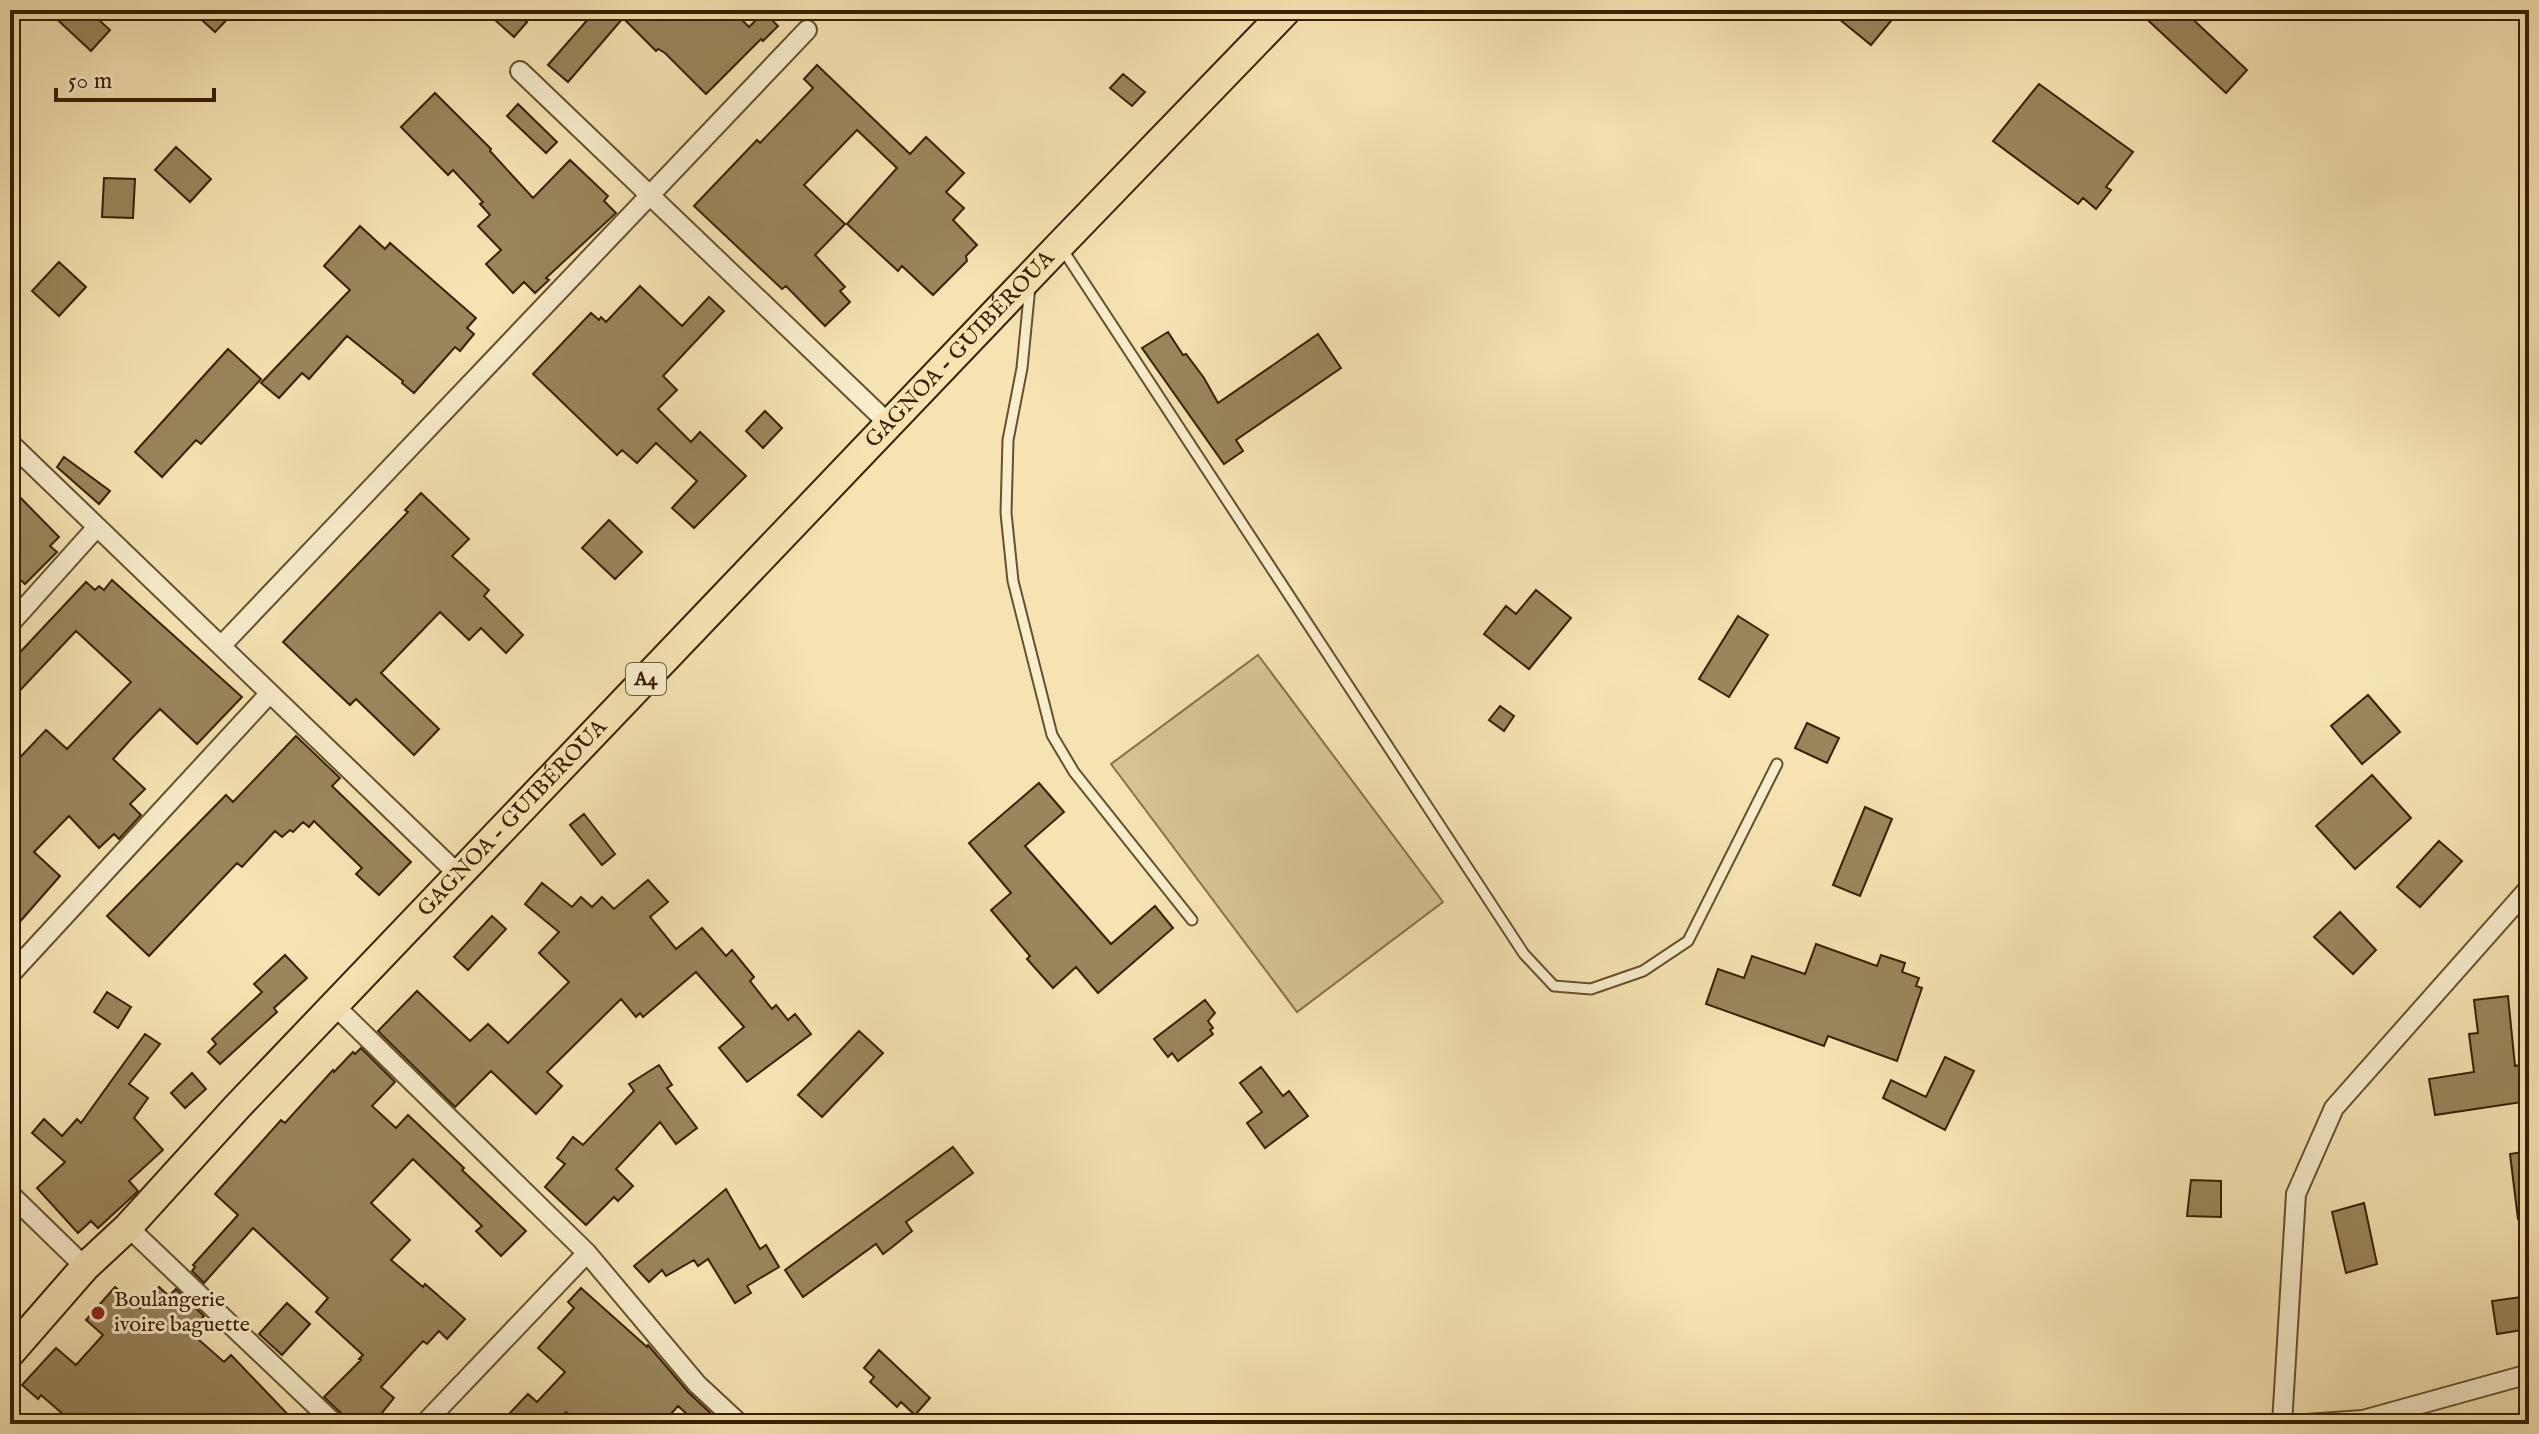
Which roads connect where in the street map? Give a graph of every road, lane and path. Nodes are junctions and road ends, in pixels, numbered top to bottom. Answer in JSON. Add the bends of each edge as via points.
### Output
{"nodes":[{"id":1,"x":1287,"y":10,"type":"edge"},
{"id":2,"x":807,"y":30,"type":"dead end"},
{"id":3,"x":520,"y":71,"type":"dead end"},
{"id":4,"x":650,"y":195,"type":"junction"},
{"id":5,"x":1060,"y":245,"type":"junction"},
{"id":6,"x":1031,"y":275,"type":"junction"},
{"id":7,"x":889,"y":424,"type":"junction"},
{"id":8,"x":10,"y":443,"type":"edge"},
{"id":9,"x":97,"y":527,"type":"junction"},
{"id":10,"x":10,"y":624,"type":"edge"},
{"id":11,"x":221,"y":646,"type":"junction"},
{"id":12,"x":270,"y":693,"type":"junction"},
{"id":13,"x":1777,"y":764,"type":"dead end"},
{"id":14,"x":459,"y":875,"type":"junction"},
{"id":15,"x":2529,"y":888,"type":"edge"},
{"id":16,"x":1192,"y":920,"type":"dead end"},
{"id":17,"x":10,"y":975,"type":"edge"},
{"id":18,"x":334,"y":1005,"type":"junction"},
{"id":19,"x":10,"y":1194,"type":"edge"},
{"id":20,"x":128,"y":1227,"type":"junction"},
{"id":21,"x":587,"y":1253,"type":"junction"},
{"id":22,"x":85,"y":1267,"type":"junction"},
{"id":23,"x":10,"y":1353,"type":"edge"},
{"id":24,"x":2529,"y":1374,"type":"edge"},
{"id":25,"x":335,"y":1424,"type":"edge"},
{"id":26,"x":424,"y":1424,"type":"edge"},
{"id":27,"x":740,"y":1424,"type":"edge"},
{"id":28,"x":2282,"y":1424,"type":"edge"},
{"id":29,"x":2306,"y":1424,"type":"edge"}],
"edges":[{"from":1,"to":5,"type":"main road","name":"GAGNOA - GUIBÉROUA","number":"A4"},
{"from":2,"to":4,"type":"street"},
{"from":3,"to":4,"type":"street"},
{"from":4,"to":7,"type":"street"},
{"from":4,"to":11,"type":"street"},
{"from":5,"to":6,"type":"main road","name":"GAGNOA - GUIBÉROUA","number":"A4"},
{"from":5,"to":13,"type":"lane","via":[[1524,954],[1554,986],[1604,985],[1643,971],[1688,941]]},
{"from":6,"to":7,"type":"main road","name":"GAGNOA - GUIBÉROUA","number":"A4"},
{"from":6,"to":16,"type":"lane","via":[[1008,440],[1006,513],[1016,596],[1052,735],[1074,772]]},
{"from":7,"to":14,"type":"main road","name":"GAGNOA - GUIBÉROUA","number":"A4"},
{"from":8,"to":9,"type":"street"},
{"from":9,"to":10,"type":"street"},
{"from":9,"to":11,"type":"street"},
{"from":11,"to":12,"type":"street"},
{"from":12,"to":14,"type":"street"},
{"from":12,"to":17,"type":"street"},
{"from":14,"to":18,"type":"main road","name":"GAGNOA - GUIBÉROUA","number":"A4"},
{"from":15,"to":28,"type":"street","via":[[2334,1108],[2296,1194]]},
{"from":18,"to":20,"type":"main road","name":"GAGNOA - GUIBÉROUA","number":"A4"},
{"from":18,"to":21,"type":"street"},
{"from":19,"to":22,"type":"street"},
{"from":20,"to":22,"type":"main road","name":"GAGNOA - GUIBÉROUA","number":"A4"},
{"from":20,"to":25,"type":"street"},
{"from":21,"to":26,"type":"street"},
{"from":21,"to":27,"type":"street","via":[[697,1384]]},
{"from":22,"to":23,"type":"main road","name":"GAGNOA - GUIBÉROUA","number":"A4"},
{"from":24,"to":29,"type":"street","via":[[2363,1420]]}]}
